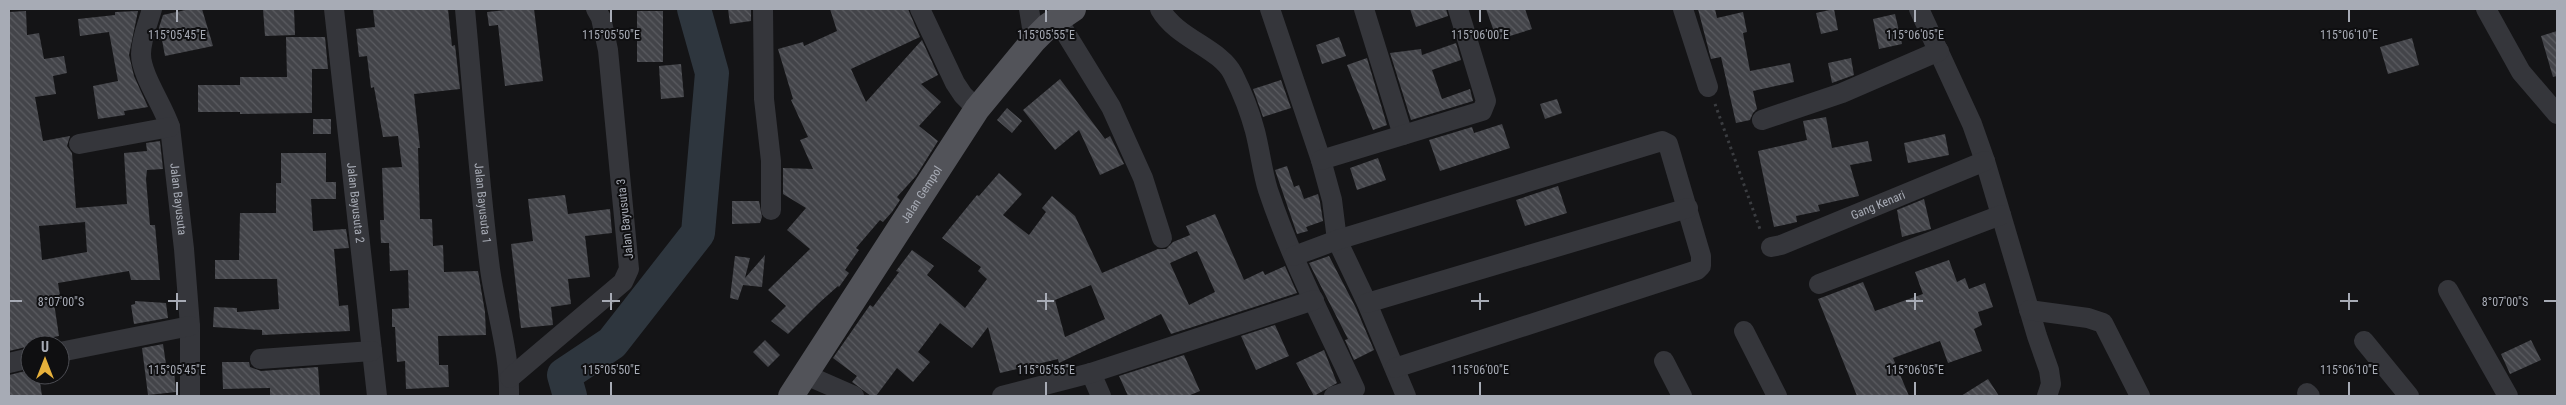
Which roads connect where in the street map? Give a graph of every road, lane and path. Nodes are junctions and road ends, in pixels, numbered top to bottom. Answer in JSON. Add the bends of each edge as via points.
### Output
{"nodes":[{"id":1,"x":152,"y":9,"type":"edge"},
{"id":2,"x":334,"y":9,"type":"edge"},
{"id":3,"x":465,"y":9,"type":"edge"},
{"id":4,"x":596,"y":9,"type":"edge"},
{"id":5,"x":763,"y":9,"type":"edge"},
{"id":6,"x":920,"y":9,"type":"edge"},
{"id":7,"x":1029,"y":9,"type":"edge"},
{"id":8,"x":1160,"y":9,"type":"edge"},
{"id":9,"x":1270,"y":9,"type":"edge"},
{"id":10,"x":1364,"y":9,"type":"edge"},
{"id":11,"x":1458,"y":9,"type":"edge"},
{"id":12,"x":1683,"y":9,"type":"edge"},
{"id":13,"x":1919,"y":9,"type":"edge"},
{"id":14,"x":2486,"y":9,"type":"edge"},
{"id":15,"x":1052,"y":21,"type":"edge"},
{"id":16,"x":1939,"y":51,"type":"junction"},
{"id":17,"x":1708,"y":87,"type":"joint"},
{"id":18,"x":977,"y":109,"type":"junction"},
{"id":19,"x":2557,"y":114,"type":"edge"},
{"id":20,"x":1762,"y":120,"type":"dead end"},
{"id":21,"x":170,"y":127,"type":"junction"},
{"id":22,"x":1403,"y":135,"type":"junction"},
{"id":23,"x":79,"y":144,"type":"dead end"},
{"id":24,"x":1321,"y":160,"type":"junction"},
{"id":25,"x":1985,"y":161,"type":"junction"},
{"id":26,"x":1688,"y":208,"type":"junction"},
{"id":27,"x":771,"y":210,"type":"dead end"},
{"id":28,"x":2001,"y":215,"type":"junction"},
{"id":29,"x":1162,"y":238,"type":"dead end"},
{"id":30,"x":1336,"y":240,"type":"junction"},
{"id":31,"x":1771,"y":247,"type":"joint"},
{"id":32,"x":1294,"y":256,"type":"junction"},
{"id":33,"x":1820,"y":284,"type":"dead end"},
{"id":34,"x":2448,"y":290,"type":"dead end"},
{"id":35,"x":1314,"y":300,"type":"junction"},
{"id":36,"x":1366,"y":302,"type":"junction"},
{"id":37,"x":2029,"y":310,"type":"junction"},
{"id":38,"x":190,"y":326,"type":"junction"},
{"id":39,"x":1744,"y":331,"type":"dead end"},
{"id":40,"x":2364,"y":342,"type":"dead end"},
{"id":41,"x":70,"y":350,"type":"edge"},
{"id":42,"x":372,"y":351,"type":"junction"},
{"id":43,"x":260,"y":359,"type":"dead end"},
{"id":44,"x":1664,"y":361,"type":"dead end"},
{"id":45,"x":1395,"y":368,"type":"junction"},
{"id":46,"x":1091,"y":373,"type":"junction"},
{"id":47,"x":806,"y":375,"type":"junction"},
{"id":48,"x":510,"y":387,"type":"edge"},
{"id":49,"x":190,"y":396,"type":"edge"},
{"id":50,"x":377,"y":396,"type":"edge"},
{"id":51,"x":791,"y":396,"type":"edge"},
{"id":52,"x":854,"y":396,"type":"edge"},
{"id":53,"x":1002,"y":396,"type":"edge"},
{"id":54,"x":1101,"y":396,"type":"edge"},
{"id":55,"x":1334,"y":396,"type":"edge"},
{"id":56,"x":1406,"y":396,"type":"edge"},
{"id":57,"x":1682,"y":396,"type":"edge"},
{"id":58,"x":1777,"y":396,"type":"edge"},
{"id":59,"x":2046,"y":396,"type":"edge"},
{"id":60,"x":2140,"y":396,"type":"edge"},
{"id":61,"x":2409,"y":396,"type":"edge"},
{"id":62,"x":2508,"y":396,"type":"edge"}],
"edges":[{"from":1,"to":21,"type":"street","name":"Jalan Bayusuta","via":[[143,41],[142,63]]},
{"from":2,"to":42,"type":"street","name":"Jalan Bayusuta 2"},
{"from":3,"to":48,"type":"street","name":"Jalan Bayusuta 1","via":[[490,270]]},
{"from":4,"to":48,"type":"street","name":"Jalan Bayusuta 3","via":[[608,50],[629,269],[623,282]]},
{"from":5,"to":27,"type":"street","via":[[764,99],[771,161]]},
{"from":6,"to":18,"type":"street","via":[[955,83]]},
{"from":7,"to":15,"type":"street"},
{"from":8,"to":32,"type":"street","via":[[1180,33],[1220,59],[1232,72],[1255,129],[1268,189]]},
{"from":9,"to":24,"type":"street"},
{"from":10,"to":22,"type":"street"},
{"from":11,"to":22,"type":"street","via":[[1486,101],[1484,108]]},
{"from":12,"to":17,"type":"street"},
{"from":13,"to":16,"type":"street"},
{"from":14,"to":19,"type":"street","via":[[2521,72]]},
{"from":15,"to":18,"type":"main road","name":"Jalan Gempol"},
{"from":15,"to":29,"type":"street","via":[[1111,107],[1143,178]]},
{"from":16,"to":20,"type":"street","via":[[1842,94]]},
{"from":16,"to":25,"type":"street"},
{"from":17,"to":31,"type":"path","via":[[1765,242]]},
{"from":18,"to":47,"type":"main road","name":"Jalan Gempol"},
{"from":21,"to":23,"type":"street"},
{"from":21,"to":38,"type":"street","name":"Jalan Bayusuta"},
{"from":22,"to":24,"type":"street"},
{"from":24,"to":30,"type":"street","via":[[1332,200]]},
{"from":25,"to":28,"type":"street"},
{"from":25,"to":31,"type":"street","name":"Gang Kenari"},
{"from":26,"to":30,"type":"street","via":[[1671,149],[1662,141]]},
{"from":26,"to":36,"type":"street"},
{"from":26,"to":45,"type":"street","via":[[1701,256],[1701,266],[1697,270]]},
{"from":28,"to":33,"type":"street"},
{"from":28,"to":37,"type":"street"},
{"from":30,"to":32,"type":"street"},
{"from":30,"to":36,"type":"street"},
{"from":32,"to":35,"type":"street"},
{"from":34,"to":62,"type":"street"},
{"from":35,"to":46,"type":"street"},
{"from":35,"to":55,"type":"street","via":[[1355,389]]},
{"from":36,"to":45,"type":"street"},
{"from":37,"to":59,"type":"street","via":[[2049,370],[2051,384]]},
{"from":37,"to":60,"type":"street","via":[[2103,323]]},
{"from":38,"to":41,"type":"street"},
{"from":38,"to":49,"type":"street","name":"Jalan Bayusuta"},
{"from":39,"to":58,"type":"street"},
{"from":40,"to":61,"type":"street"},
{"from":42,"to":43,"type":"street"},
{"from":42,"to":50,"type":"street","name":"Jalan Bayusuta 2"},
{"from":44,"to":57,"type":"street"},
{"from":45,"to":56,"type":"street"},
{"from":46,"to":53,"type":"street"},
{"from":46,"to":54,"type":"street"},
{"from":47,"to":51,"type":"main road","name":"Jalan Gempol"},
{"from":47,"to":52,"type":"street"}]}
